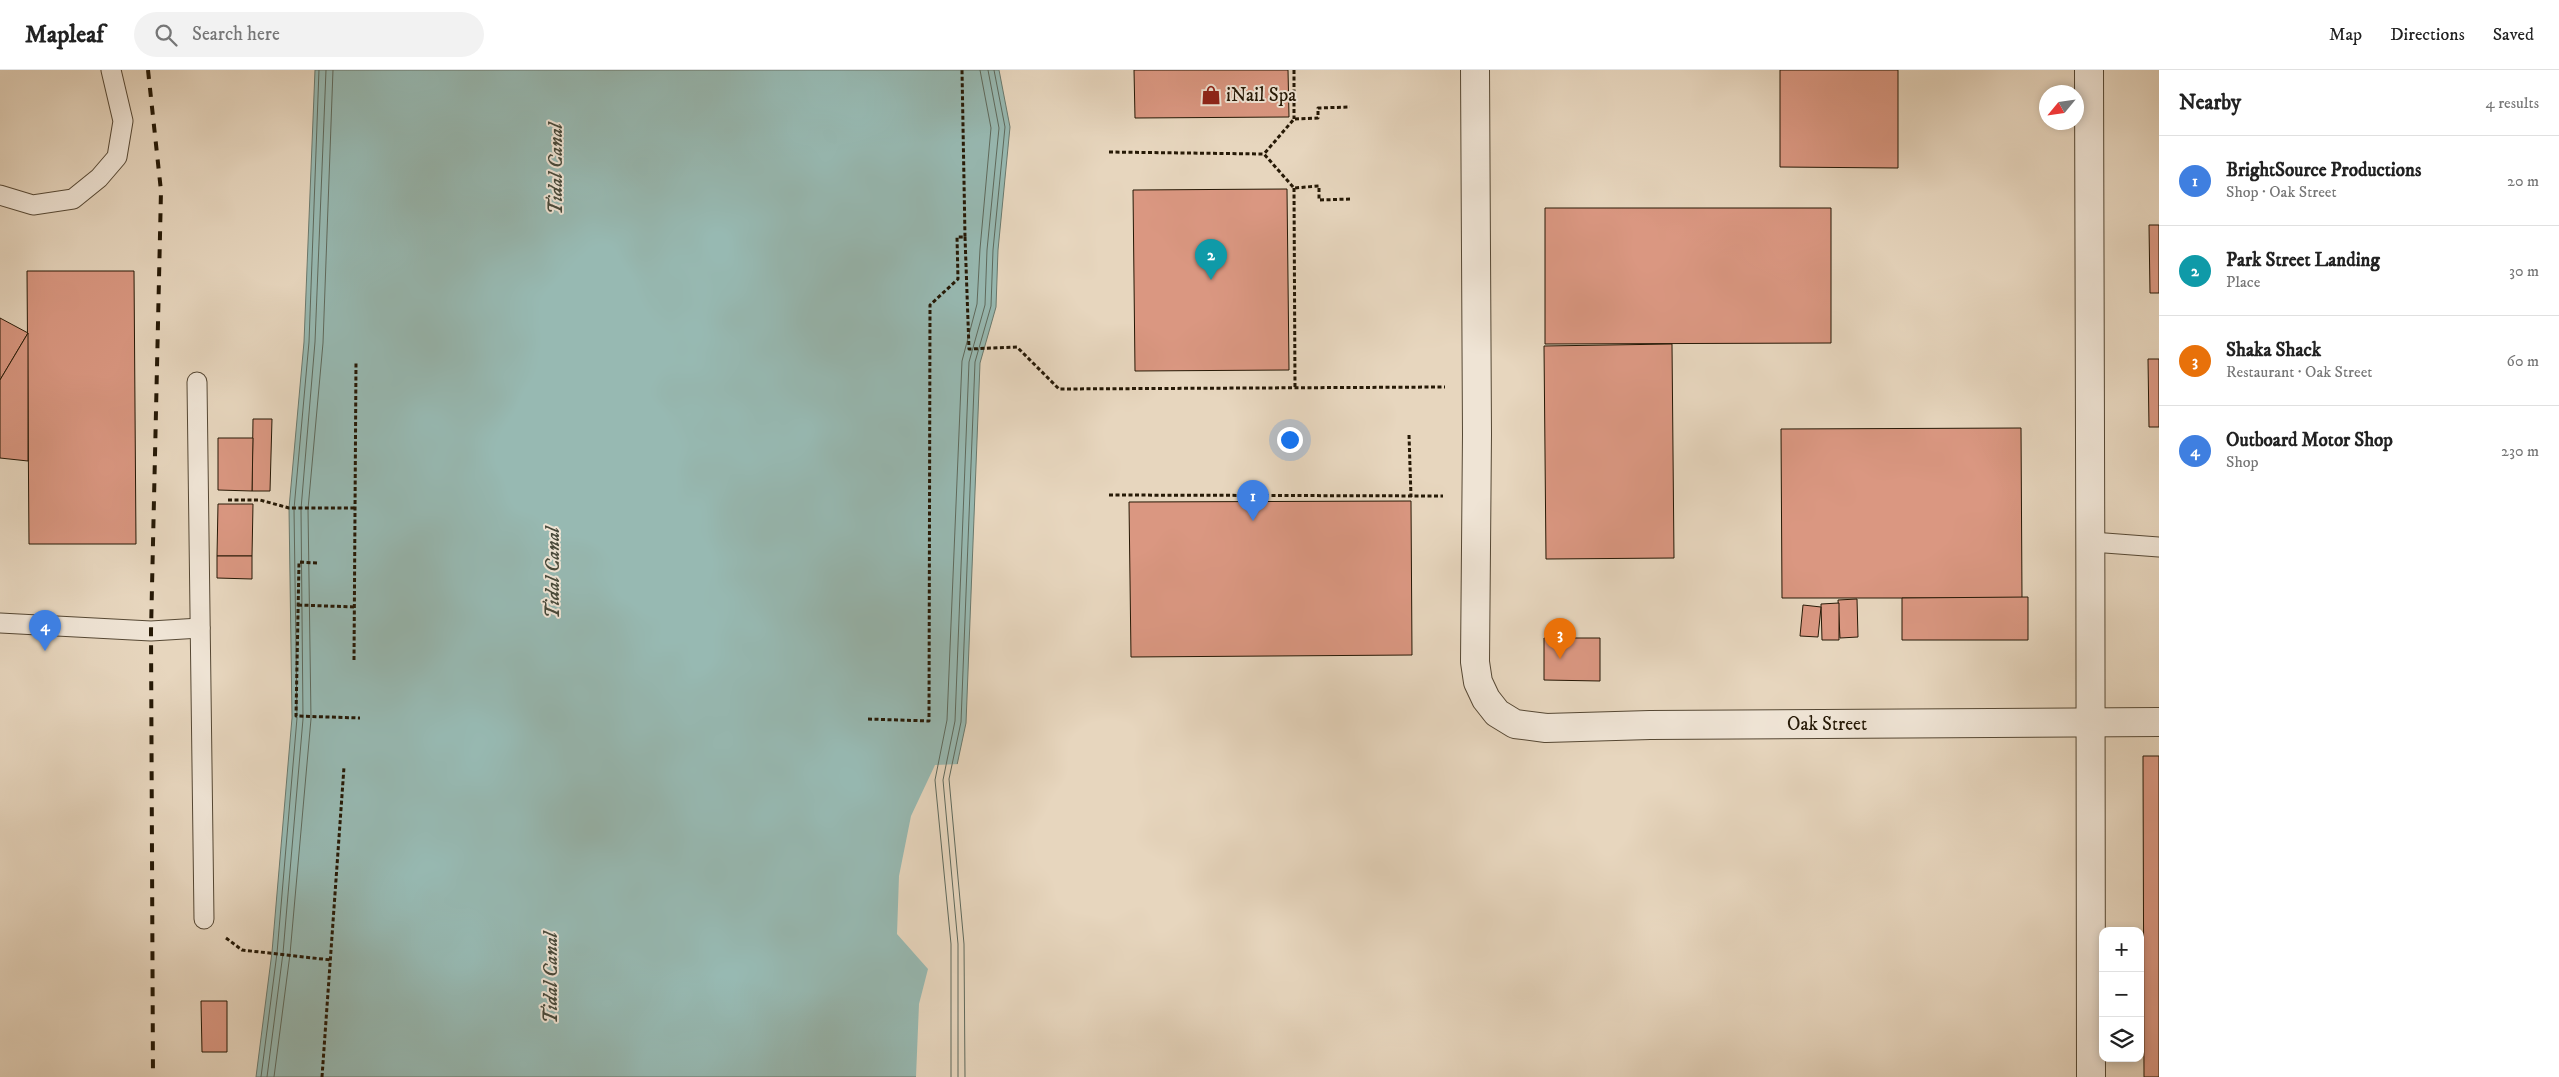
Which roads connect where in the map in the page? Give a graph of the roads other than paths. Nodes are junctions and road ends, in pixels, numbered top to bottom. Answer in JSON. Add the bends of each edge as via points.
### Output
{"nodes":[{"id":1,"x":111,"y":70,"type":"edge"},
{"id":2,"x":1475,"y":70,"type":"edge"},
{"id":3,"x":2089,"y":70,"type":"edge"},
{"id":4,"x":0,"y":195,"type":"edge"},
{"id":5,"x":197,"y":382,"type":"dead end"},
{"id":6,"x":2092,"y":542,"type":"junction"},
{"id":7,"x":2159,"y":547,"type":"edge"},
{"id":8,"x":0,"y":623,"type":"edge"},
{"id":9,"x":200,"y":628,"type":"junction"},
{"id":10,"x":2159,"y":722,"type":"edge"},
{"id":11,"x":2089,"y":723,"type":"junction"},
{"id":12,"x":204,"y":919,"type":"road end"},
{"id":13,"x":2091,"y":1077,"type":"edge"}],
"edges":[{"from":1,"to":4,"type":"lane","via":[[123,121],[116,157],[99,178],[73,199],[34,205]]},
{"from":2,"to":11,"type":"street","name":"Oak Street","via":[[1475,662],[1478,682],[1486,700],[1497,713],[1515,724],[1546,728]]},
{"from":3,"to":6,"type":"street"},
{"from":5,"to":9,"type":"lane"},
{"from":6,"to":7,"type":"lane"},
{"from":6,"to":11,"type":"street"},
{"from":8,"to":9,"type":"lane","via":[[151,631]]},
{"from":9,"to":12,"type":"lane"},
{"from":10,"to":11,"type":"street","name":"Oak Street"},
{"from":11,"to":13,"type":"street"}]}
